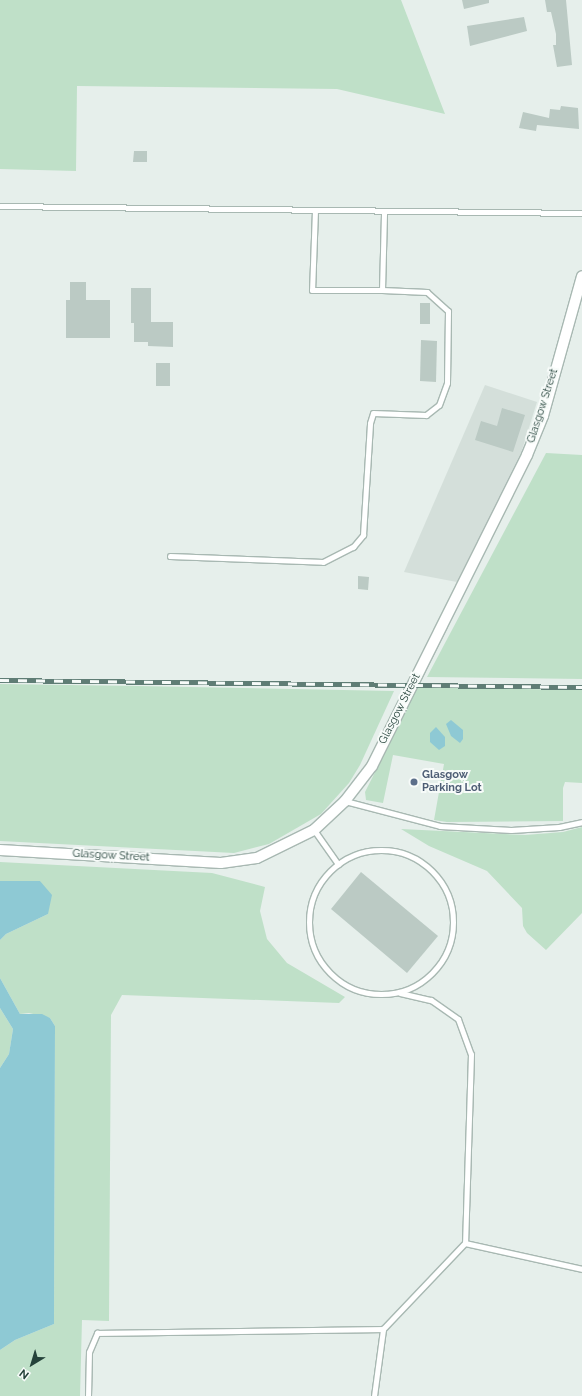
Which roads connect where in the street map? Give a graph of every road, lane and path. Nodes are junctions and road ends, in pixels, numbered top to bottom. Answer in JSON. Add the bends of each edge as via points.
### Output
{"nodes":[{"id":1,"x":0,"y":206,"type":"edge"},
{"id":2,"x":315,"y":210,"type":"junction"},
{"id":3,"x":384,"y":211,"type":"junction"},
{"id":4,"x":582,"y":213,"type":"edge"},
{"id":5,"x":582,"y":276,"type":"edge"},
{"id":6,"x":382,"y":290,"type":"junction"},
{"id":7,"x":170,"y":556,"type":"dead end"},
{"id":8,"x":345,"y":801,"type":"junction"},
{"id":9,"x":582,"y":822,"type":"edge"},
{"id":10,"x":314,"y":830,"type":"junction"},
{"id":11,"x":0,"y":850,"type":"edge"},
{"id":12,"x":338,"y":864,"type":"junction"},
{"id":13,"x":397,"y":992,"type":"junction"},
{"id":14,"x":465,"y":1243,"type":"junction"},
{"id":15,"x":582,"y":1269,"type":"edge"},
{"id":16,"x":383,"y":1329,"type":"junction"},
{"id":17,"x":88,"y":1396,"type":"edge"},
{"id":18,"x":374,"y":1396,"type":"edge"}],
"edges":[{"from":1,"to":2,"type":"lane"},
{"from":2,"to":3,"type":"lane"},
{"from":2,"to":6,"type":"lane","via":[[312,290]]},
{"from":3,"to":4,"type":"lane"},
{"from":3,"to":6,"type":"lane"},
{"from":5,"to":8,"type":"street","name":"Glasgow Street","via":[[543,416],[527,455],[372,766]]},
{"from":6,"to":7,"type":"lane","via":[[426,292],[448,311],[447,383],[439,405],[426,415],[373,413],[370,423],[363,535],[353,547],[323,562]]},
{"from":8,"to":9,"type":"lane","via":[[440,826],[511,830],[559,827]]},
{"from":8,"to":10,"type":"street","name":"Glasgow Street"},
{"from":10,"to":11,"type":"street","name":"Glasgow Street","via":[[257,858],[221,863]]},
{"from":10,"to":12,"type":"lane"},
{"from":12,"to":13,"type":"lane","via":[[330,870],[315,890],[308,914],[310,939],[320,962],[338,980],[360,992],[385,995]]},
{"from":12,"to":13,"type":"lane","via":[[351,855],[373,849],[396,850],[417,858],[429,868],[448,892],[454,913],[453,936],[445,958],[431,976],[410,989]]},
{"from":13,"to":14,"type":"lane","via":[[431,1000],[458,1019],[471,1054]]},
{"from":14,"to":15,"type":"lane"},
{"from":14,"to":16,"type":"lane"},
{"from":16,"to":17,"type":"lane","via":[[97,1333],[89,1352]]},
{"from":16,"to":18,"type":"lane"}]}
